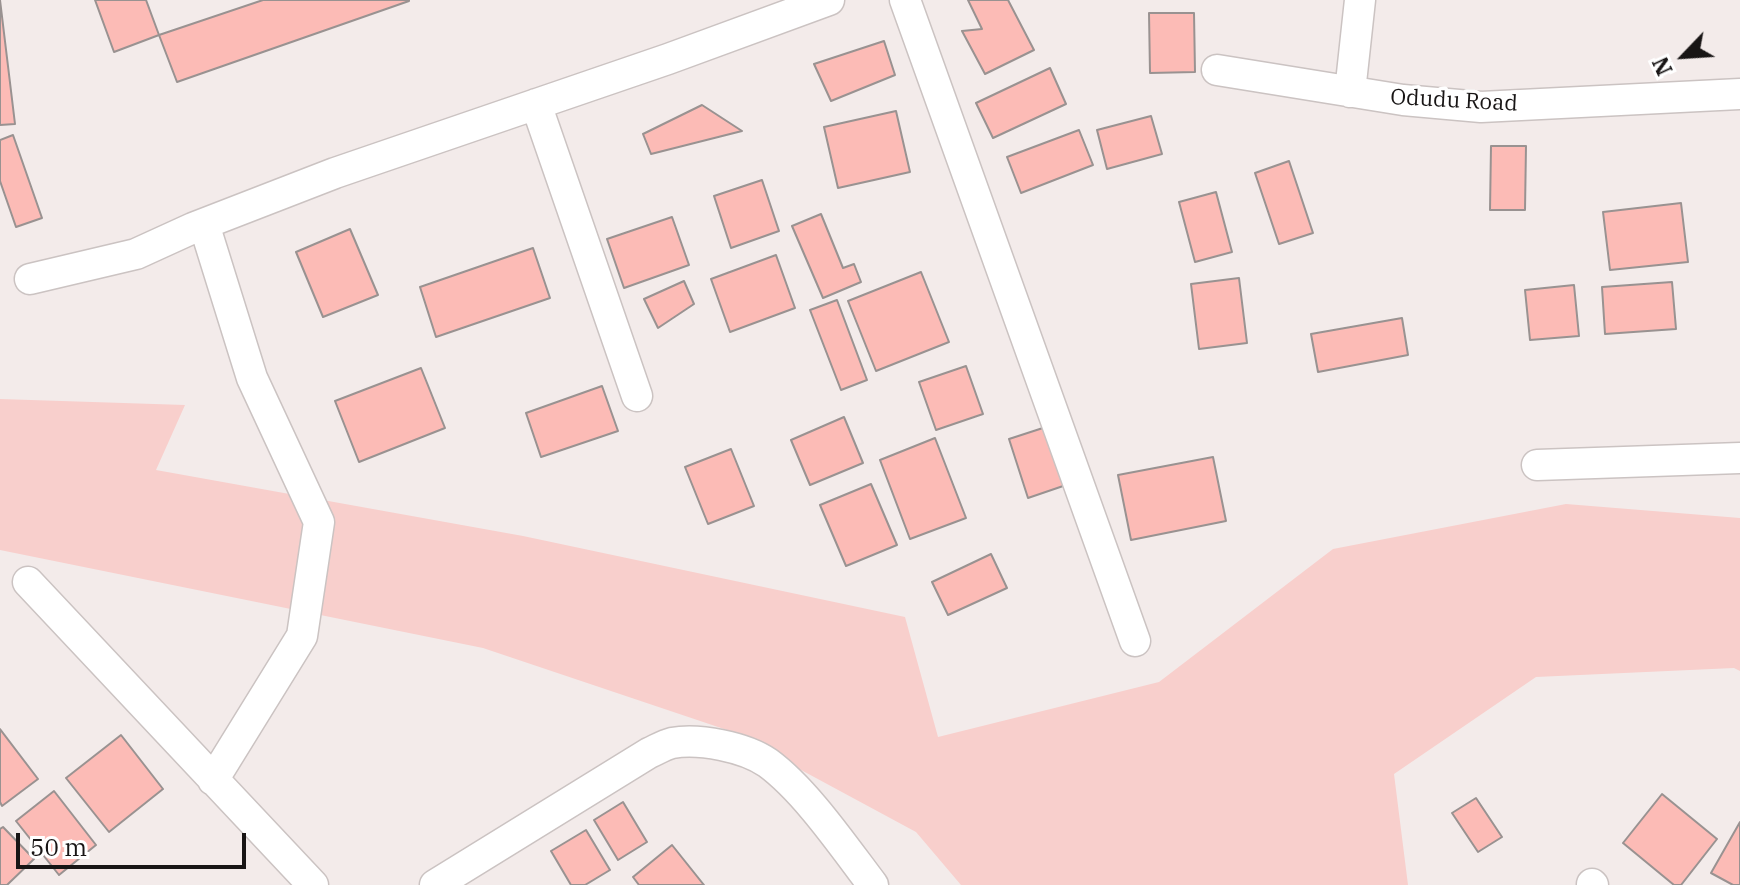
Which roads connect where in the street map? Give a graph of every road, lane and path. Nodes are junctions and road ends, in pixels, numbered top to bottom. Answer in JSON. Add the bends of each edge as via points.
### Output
{"nodes":[{"id":1,"x":829,"y":0,"type":"edge"},
{"id":2,"x":905,"y":0,"type":"edge"},
{"id":3,"x":1360,"y":0,"type":"edge"},
{"id":4,"x":1217,"y":70,"type":"dead end"},
{"id":5,"x":1350,"y":92,"type":"junction"},
{"id":6,"x":1740,"y":94,"type":"edge"},
{"id":7,"x":536,"y":104,"type":"junction"},
{"id":8,"x":204,"y":224,"type":"junction"},
{"id":9,"x":30,"y":279,"type":"dead end"},
{"id":10,"x":637,"y":396,"type":"dead end"},
{"id":11,"x":1740,"y":458,"type":"edge"},
{"id":12,"x":1537,"y":465,"type":"dead end"},
{"id":13,"x":28,"y":582,"type":"dead end"},
{"id":14,"x":1135,"y":641,"type":"dead end"},
{"id":15,"x":213,"y":780,"type":"junction"},
{"id":16,"x":313,"y":885,"type":"edge"},
{"id":17,"x":435,"y":885,"type":"edge"},
{"id":18,"x":873,"y":885,"type":"edge"}],
"edges":[{"from":1,"to":7,"type":"street"},
{"from":2,"to":14,"type":"street"},
{"from":3,"to":5,"type":"street"},
{"from":4,"to":5,"type":"street","name":"Odudu Road"},
{"from":5,"to":6,"type":"street","name":"Odudu Road","via":[[1481,107]]},
{"from":7,"to":8,"type":"street"},
{"from":7,"to":10,"type":"street"},
{"from":8,"to":9,"type":"street","via":[[136,254]]},
{"from":8,"to":15,"type":"street","via":[[252,378],[319,522],[302,636]]},
{"from":11,"to":12,"type":"street"},
{"from":13,"to":15,"type":"street"},
{"from":15,"to":16,"type":"street"},
{"from":17,"to":18,"type":"street","via":[[649,753],[671,743],[708,742],[768,763],[813,807]]}]}
